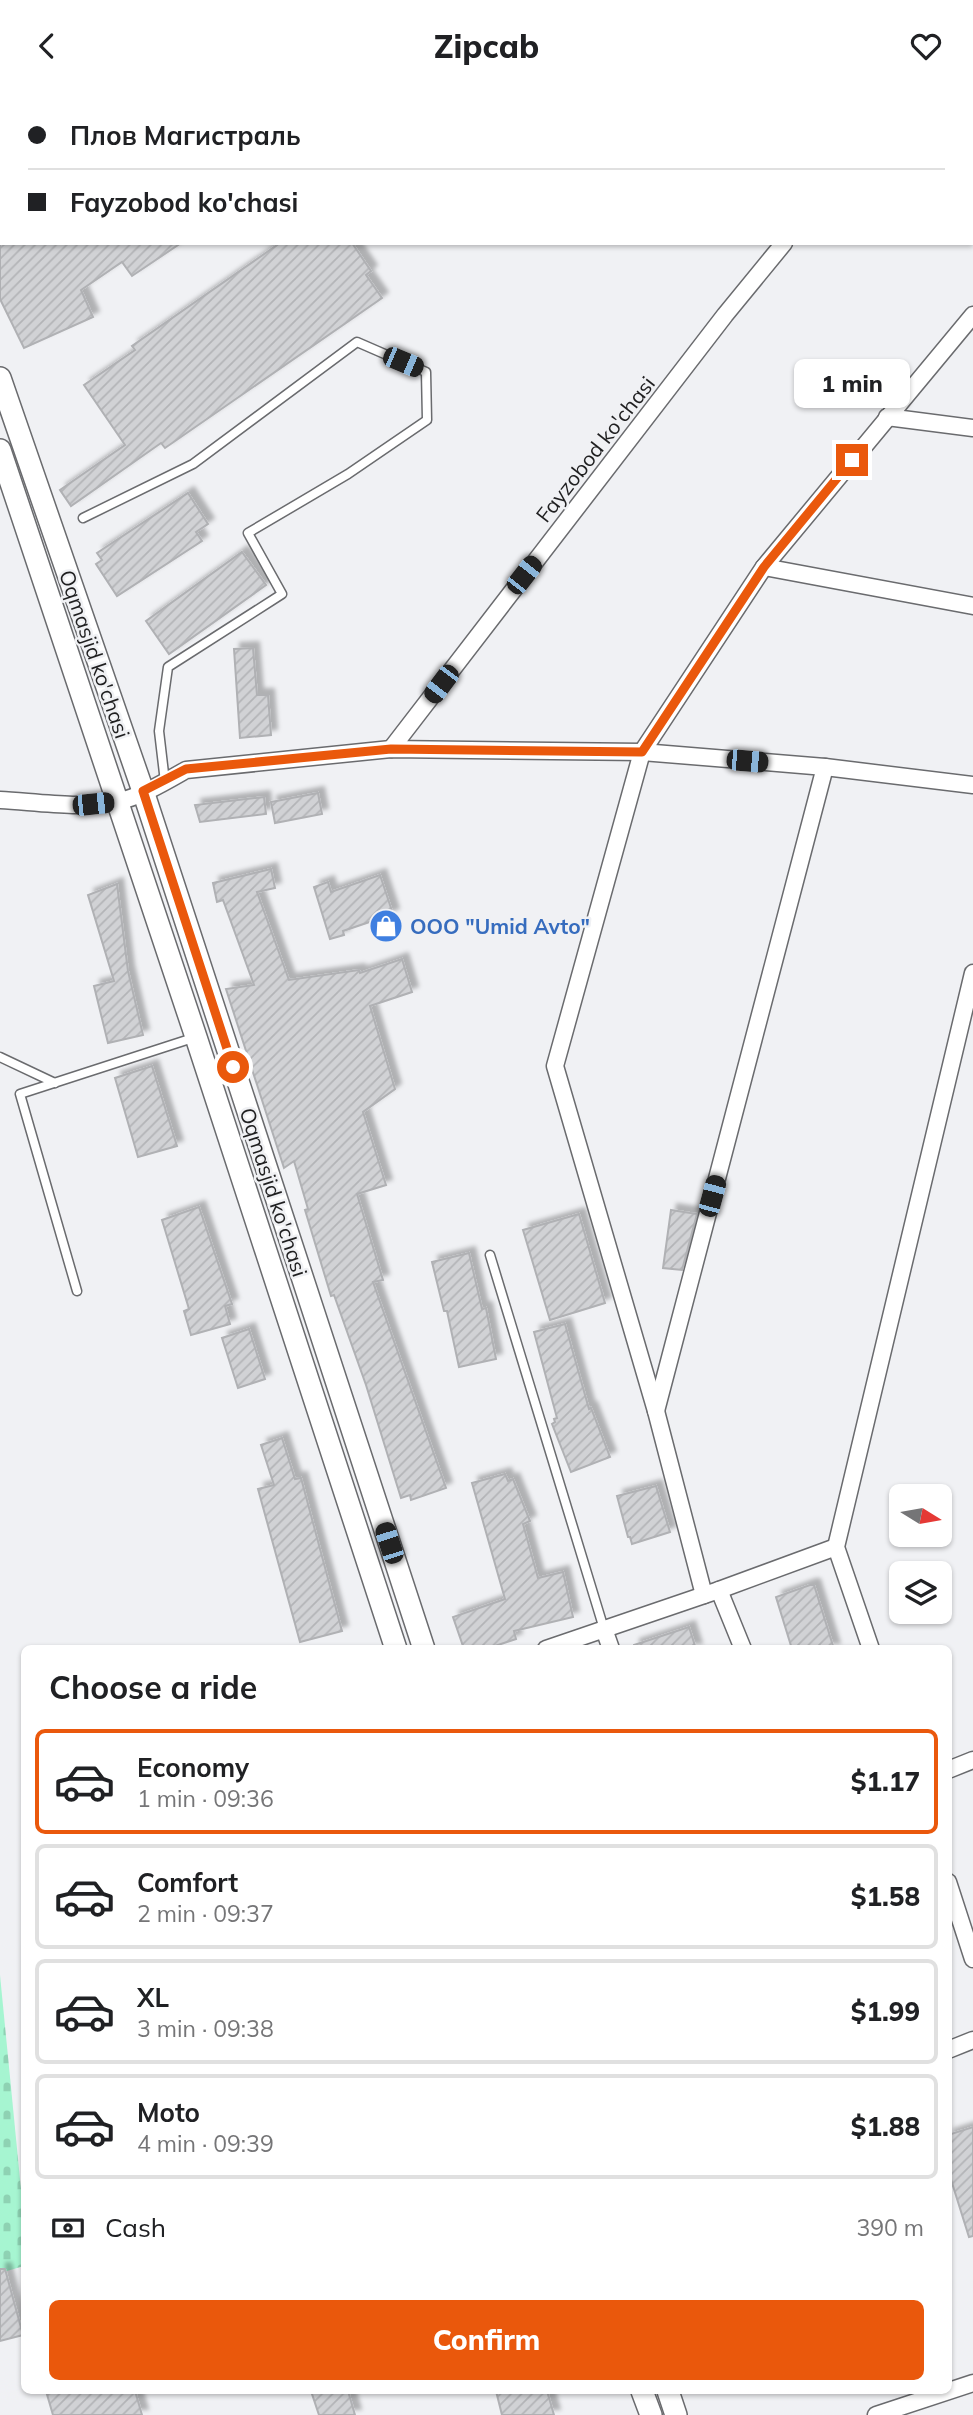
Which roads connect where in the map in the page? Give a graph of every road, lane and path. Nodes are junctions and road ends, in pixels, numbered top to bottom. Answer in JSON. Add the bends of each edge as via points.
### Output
{"nodes":[{"id":1,"x":782,"y":245,"type":"edge"},
{"id":2,"x":973,"y":315,"type":"edge"},
{"id":3,"x":0,"y":378,"type":"edge"},
{"id":4,"x":887,"y":417,"type":"junction"},
{"id":5,"x":973,"y":428,"type":"edge"},
{"id":6,"x":0,"y":450,"type":"edge"},
{"id":7,"x":83,"y":518,"type":"dead end"},
{"id":8,"x":764,"y":567,"type":"junction"},
{"id":9,"x":973,"y":606,"type":"edge"},
{"id":10,"x":391,"y":749,"type":"junction"},
{"id":11,"x":642,"y":752,"type":"junction"},
{"id":12,"x":825,"y":767,"type":"junction"},
{"id":13,"x":165,"y":782,"type":"junction"},
{"id":14,"x":973,"y":785,"type":"edge"},
{"id":15,"x":143,"y":791,"type":"junction"},
{"id":16,"x":0,"y":800,"type":"edge"},
{"id":17,"x":118,"y":802,"type":"junction"},
{"id":18,"x":973,"y":974,"type":"edge"},
{"id":19,"x":196,"y":1037,"type":"junction"},
{"id":20,"x":0,"y":1056,"type":"edge"},
{"id":21,"x":55,"y":1083,"type":"junction"},
{"id":22,"x":490,"y":1255,"type":"dead end"},
{"id":23,"x":77,"y":1291,"type":"dead end"},
{"id":24,"x":656,"y":1411,"type":"junction"},
{"id":25,"x":836,"y":1547,"type":"junction"},
{"id":26,"x":712,"y":1593,"type":"junction"},
{"id":27,"x":604,"y":1629,"type":"junction"},
{"id":28,"x":395,"y":1645,"type":"edge"},
{"id":29,"x":423,"y":1645,"type":"edge"},
{"id":30,"x":558,"y":1645,"type":"edge"},
{"id":31,"x":610,"y":1645,"type":"edge"},
{"id":32,"x":741,"y":1645,"type":"edge"},
{"id":33,"x":870,"y":1645,"type":"edge"},
{"id":34,"x":973,"y":1760,"type":"edge"},
{"id":35,"x":952,"y":1768,"type":"edge"},
{"id":36,"x":952,"y":1894,"type":"edge"},
{"id":37,"x":973,"y":1959,"type":"edge"},
{"id":38,"x":973,"y":2040,"type":"edge"},
{"id":39,"x":952,"y":2048,"type":"edge"},
{"id":40,"x":973,"y":2383,"type":"edge"},
{"id":41,"x":952,"y":2390,"type":"edge"},
{"id":42,"x":643,"y":2394,"type":"edge"},
{"id":43,"x":668,"y":2394,"type":"edge"},
{"id":44,"x":940,"y":2394,"type":"edge"},
{"id":45,"x":651,"y":2415,"type":"edge"},
{"id":46,"x":676,"y":2415,"type":"edge"},
{"id":47,"x":876,"y":2415,"type":"edge"}],
"edges":[{"from":1,"to":10,"type":"street","name":"Fayzobod ko'chasi"},
{"from":2,"to":4,"type":"street"},
{"from":3,"to":15,"type":"main road","name":"Oqmasjid ko'chasi"},
{"from":4,"to":5,"type":"street"},
{"from":4,"to":8,"type":"street"},
{"from":6,"to":17,"type":"main road","name":"Oqmasjid ko'chasi"},
{"from":7,"to":13,"type":"lane","via":[[193,464],[357,342],[426,372],[427,421],[248,533],[282,594],[168,667],[159,731]]},
{"from":8,"to":9,"type":"street"},
{"from":8,"to":11,"type":"street"},
{"from":10,"to":11,"type":"street"},
{"from":10,"to":13,"type":"street","via":[[186,769]]},
{"from":11,"to":12,"type":"street"},
{"from":11,"to":24,"type":"street","via":[[555,1066]]},
{"from":12,"to":14,"type":"street"},
{"from":12,"to":24,"type":"street"},
{"from":13,"to":15,"type":"street"},
{"from":15,"to":17,"type":"street"},
{"from":15,"to":29,"type":"main road","name":"Oqmasjid ko'chasi"},
{"from":16,"to":17,"type":"street"},
{"from":17,"to":19,"type":"main road","name":"Oqmasjid ko'chasi"},
{"from":18,"to":25,"type":"street"},
{"from":19,"to":21,"type":"lane"},
{"from":19,"to":28,"type":"main road","name":"Oqmasjid ko'chasi"},
{"from":20,"to":21,"type":"lane"},
{"from":21,"to":23,"type":"lane","via":[[20,1094]]},
{"from":22,"to":27,"type":"lane"},
{"from":24,"to":26,"type":"street"},
{"from":25,"to":26,"type":"street"},
{"from":25,"to":33,"type":"street"},
{"from":26,"to":27,"type":"street"},
{"from":26,"to":32,"type":"street"},
{"from":27,"to":30,"type":"street"},
{"from":27,"to":31,"type":"street"},
{"from":34,"to":35,"type":"street"},
{"from":36,"to":37,"type":"street"},
{"from":38,"to":39,"type":"street"},
{"from":40,"to":41,"type":"street"},
{"from":42,"to":45,"type":"main road"},
{"from":43,"to":46,"type":"main road"},
{"from":44,"to":47,"type":"street"}]}
